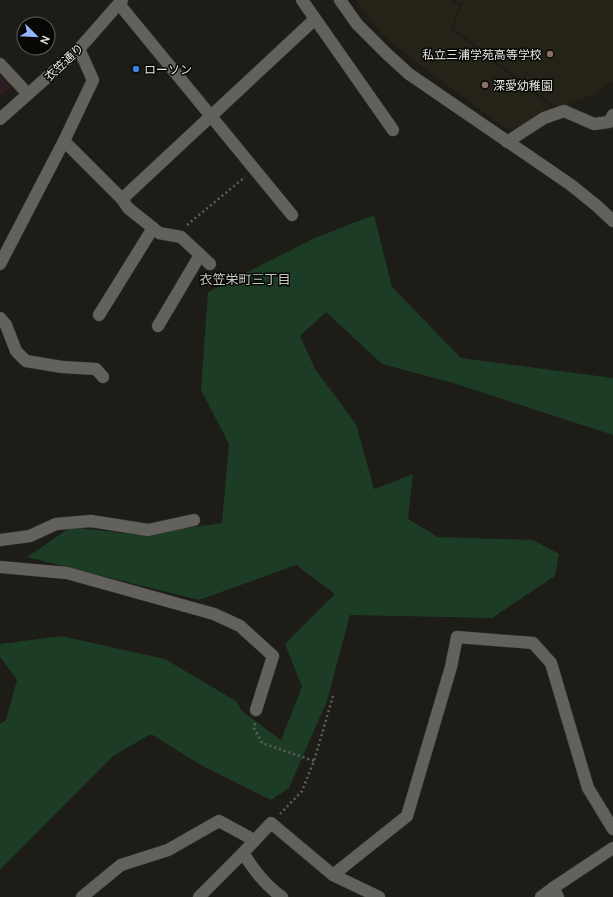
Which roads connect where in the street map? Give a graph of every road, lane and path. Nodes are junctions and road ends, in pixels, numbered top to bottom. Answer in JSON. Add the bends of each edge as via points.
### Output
{"nodes":[{"id":1,"x":302,"y":0,"type":"edge"},
{"id":2,"x":340,"y":0,"type":"edge"},
{"id":3,"x":120,"y":2,"type":"edge"},
{"id":4,"x":315,"y":19,"type":"junction"},
{"id":5,"x":79,"y":48,"type":"junction"},
{"id":6,"x":0,"y":64,"type":"edge"},
{"id":7,"x":28,"y":94,"type":"junction"},
{"id":8,"x":210,"y":117,"type":"junction"},
{"id":9,"x":0,"y":119,"type":"edge"},
{"id":10,"x":612,"y":121,"type":"edge"},
{"id":11,"x":393,"y":130,"type":"dead end"},
{"id":12,"x":64,"y":141,"type":"junction"},
{"id":13,"x":507,"y":142,"type":"junction"},
{"id":14,"x":255,"y":169,"type":"junction"},
{"id":15,"x":122,"y":199,"type":"junction"},
{"id":16,"x":292,"y":215,"type":"dead end"},
{"id":17,"x":613,"y":221,"type":"edge"},
{"id":18,"x":153,"y":228,"type":"junction"},
{"id":19,"x":175,"y":236,"type":"junction"},
{"id":20,"x":200,"y":255,"type":"junction"},
{"id":21,"x":0,"y":264,"type":"edge"},
{"id":22,"x":210,"y":264,"type":"dead end"},
{"id":23,"x":99,"y":315,"type":"dead end"},
{"id":24,"x":0,"y":318,"type":"edge"},
{"id":25,"x":158,"y":326,"type":"dead end"},
{"id":26,"x":103,"y":377,"type":"dead end"},
{"id":27,"x":194,"y":520,"type":"dead end"},
{"id":28,"x":0,"y":540,"type":"edge"},
{"id":29,"x":0,"y":567,"type":"edge"},
{"id":30,"x":333,"y":696,"type":"dead end"},
{"id":31,"x":256,"y":710,"type":"joint"},
{"id":32,"x":314,"y":761,"type":"junction"},
{"id":33,"x":271,"y":823,"type":"junction"},
{"id":34,"x":613,"y":829,"type":"edge"},
{"id":35,"x":254,"y":840,"type":"junction"},
{"id":36,"x":613,"y":848,"type":"edge"},
{"id":37,"x":243,"y":853,"type":"junction"},
{"id":38,"x":333,"y":875,"type":"junction"},
{"id":39,"x":555,"y":893,"type":"edge"},
{"id":40,"x":201,"y":896,"type":"edge"},
{"id":41,"x":82,"y":897,"type":"edge"},
{"id":42,"x":282,"y":897,"type":"edge"},
{"id":43,"x":379,"y":897,"type":"edge"},
{"id":44,"x":541,"y":897,"type":"edge"}],
"edges":[{"from":1,"to":4,"type":"street"},
{"from":2,"to":13,"type":"street","via":[[357,24],[409,74]]},
{"from":3,"to":5,"type":"street","name":"衣笠通り"},
{"from":3,"to":8,"type":"street"},
{"from":4,"to":8,"type":"street"},
{"from":4,"to":11,"type":"street"},
{"from":5,"to":7,"type":"street","name":"衣笠通り"},
{"from":5,"to":12,"type":"street","via":[[93,80]]},
{"from":6,"to":7,"type":"street"},
{"from":7,"to":9,"type":"street","name":"衣笠通り"},
{"from":8,"to":14,"type":"street"},
{"from":8,"to":15,"type":"street"},
{"from":10,"to":13,"type":"street","via":[[594,124],[564,111],[544,118]]},
{"from":12,"to":15,"type":"street"},
{"from":12,"to":21,"type":"street"},
{"from":13,"to":17,"type":"street","via":[[571,185]]},
{"from":14,"to":16,"type":"street"},
{"from":14,"to":19,"type":"path"},
{"from":15,"to":18,"type":"street","via":[[128,208]]},
{"from":18,"to":19,"type":"street","via":[[159,233]]},
{"from":18,"to":23,"type":"street"},
{"from":19,"to":20,"type":"street","via":[[181,237]]},
{"from":20,"to":22,"type":"street"},
{"from":20,"to":25,"type":"street"},
{"from":24,"to":26,"type":"street","via":[[6,325],[16,351],[26,361],[96,369]]},
{"from":27,"to":28,"type":"street","via":[[148,530],[91,521],[56,524],[30,536]]},
{"from":29,"to":31,"type":"street","via":[[67,572],[214,614],[240,626],[273,656]]},
{"from":30,"to":32,"type":"path"},
{"from":31,"to":32,"type":"path","via":[[254,728],[262,743]]},
{"from":32,"to":33,"type":"path","via":[[302,791]]},
{"from":33,"to":35,"type":"street"},
{"from":33,"to":38,"type":"street"},
{"from":34,"to":38,"type":"street","via":[[588,788],[551,663],[533,643],[457,637],[452,667],[407,816]]},
{"from":35,"to":37,"type":"street"},
{"from":35,"to":41,"type":"street","via":[[219,821],[168,850],[121,865]]},
{"from":36,"to":39,"type":"street"},
{"from":37,"to":40,"type":"street"},
{"from":37,"to":42,"type":"street","via":[[271,890]]},
{"from":38,"to":43,"type":"street"},
{"from":39,"to":44,"type":"street"}]}
